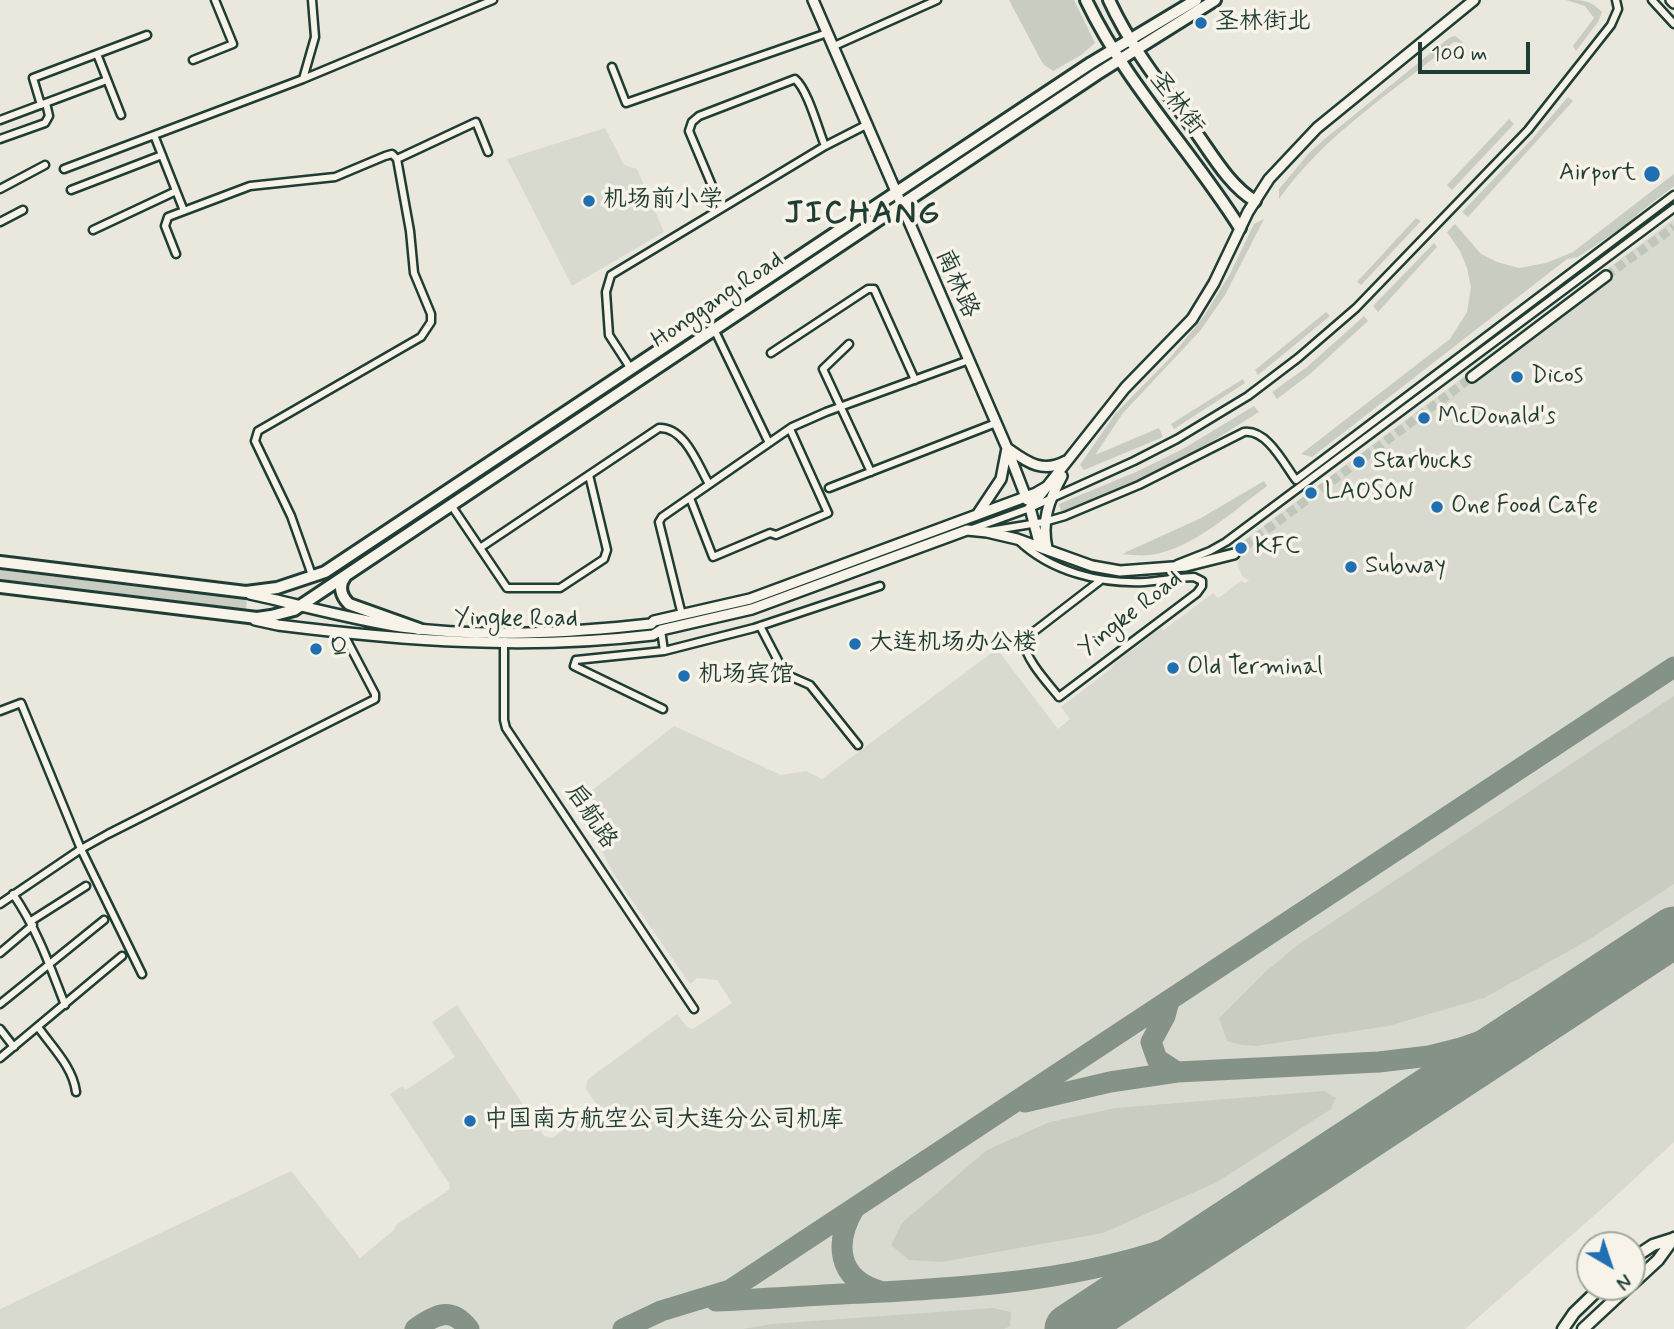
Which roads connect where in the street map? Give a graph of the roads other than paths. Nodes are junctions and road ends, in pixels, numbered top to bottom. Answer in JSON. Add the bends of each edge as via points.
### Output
{"nodes":[{"id":1,"x":215,"y":0,"type":"edge"},
{"id":2,"x":312,"y":0,"type":"edge"},
{"id":3,"x":493,"y":0,"type":"edge"},
{"id":4,"x":813,"y":0,"type":"edge"},
{"id":5,"x":937,"y":0,"type":"edge"},
{"id":6,"x":1086,"y":0,"type":"edge"},
{"id":7,"x":1109,"y":0,"type":"edge"},
{"id":8,"x":1196,"y":0,"type":"edge"},
{"id":9,"x":1215,"y":0,"type":"edge"},
{"id":10,"x":1474,"y":0,"type":"edge"},
{"id":11,"x":1616,"y":0,"type":"edge"},
{"id":12,"x":1652,"y":0,"type":"edge"},
{"id":13,"x":1674,"y":24,"type":"edge"},
{"id":14,"x":827,"y":33,"type":"junction"},
{"id":15,"x":147,"y":35,"type":"dead end"},
{"id":16,"x":1133,"y":44,"type":"junction"},
{"id":17,"x":832,"y":47,"type":"junction"},
{"id":18,"x":97,"y":54,"type":"junction"},
{"id":19,"x":1116,"y":55,"type":"junction"},
{"id":20,"x":193,"y":60,"type":"dead end"},
{"id":21,"x":612,"y":67,"type":"dead end"},
{"id":22,"x":303,"y":79,"type":"junction"},
{"id":23,"x":107,"y":80,"type":"junction"},
{"id":24,"x":43,"y":104,"type":"junction"},
{"id":25,"x":121,"y":115,"type":"dead end"},
{"id":26,"x":0,"y":120,"type":"edge"},
{"id":27,"x":868,"y":124,"type":"junction"},
{"id":28,"x":154,"y":135,"type":"junction"},
{"id":29,"x":0,"y":139,"type":"edge"},
{"id":30,"x":825,"y":146,"type":"junction"},
{"id":31,"x":488,"y":152,"type":"dead end"},
{"id":32,"x":162,"y":155,"type":"junction"},
{"id":33,"x":397,"y":159,"type":"junction"},
{"id":34,"x":45,"y":165,"type":"dead end"},
{"id":35,"x":64,"y":170,"type":"dead end"},
{"id":36,"x":0,"y":189,"type":"edge"},
{"id":37,"x":71,"y":190,"type":"dead end"},
{"id":38,"x":176,"y":191,"type":"junction"},
{"id":39,"x":896,"y":193,"type":"junction"},
{"id":40,"x":1674,"y":195,"type":"edge"},
{"id":41,"x":1255,"y":201,"type":"junction"},
{"id":42,"x":901,"y":205,"type":"junction"},
{"id":43,"x":721,"y":207,"type":"junction"},
{"id":44,"x":1674,"y":208,"type":"edge"},
{"id":45,"x":23,"y":210,"type":"dead end"},
{"id":46,"x":184,"y":211,"type":"junction"},
{"id":47,"x":1,"y":220,"type":"edge"},
{"id":48,"x":1240,"y":229,"type":"junction"},
{"id":49,"x":93,"y":230,"type":"dead end"},
{"id":50,"x":176,"y":254,"type":"dead end"},
{"id":51,"x":1606,"y":276,"type":"tunnel mouth"},
{"id":52,"x":714,"y":329,"type":"junction"},
{"id":53,"x":849,"y":344,"type":"dead end"},
{"id":54,"x":771,"y":353,"type":"dead end"},
{"id":55,"x":969,"y":360,"type":"junction"},
{"id":56,"x":631,"y":369,"type":"junction"},
{"id":57,"x":1472,"y":377,"type":"tunnel mouth"},
{"id":58,"x":915,"y":380,"type":"junction"},
{"id":59,"x":839,"y":407,"type":"junction"},
{"id":60,"x":996,"y":423,"type":"junction"},
{"id":61,"x":790,"y":429,"type":"junction"},
{"id":62,"x":769,"y":443,"type":"junction"},
{"id":63,"x":1007,"y":448,"type":"junction"},
{"id":64,"x":1070,"y":459,"type":"junction"},
{"id":65,"x":871,"y":472,"type":"junction"},
{"id":66,"x":589,"y":475,"type":"junction"},
{"id":67,"x":709,"y":484,"type":"junction"},
{"id":68,"x":1048,"y":486,"type":"junction"},
{"id":69,"x":830,"y":488,"type":"dead end"},
{"id":70,"x":1026,"y":497,"type":"junction"},
{"id":71,"x":1051,"y":497,"type":"junction"},
{"id":72,"x":690,"y":498,"type":"junction"},
{"id":73,"x":450,"y":505,"type":"junction"},
{"id":74,"x":1030,"y":508,"type":"junction"},
{"id":75,"x":976,"y":515,"type":"junction"},
{"id":76,"x":1040,"y":523,"type":"junction"},
{"id":77,"x":967,"y":530,"type":"junction"},
{"id":78,"x":987,"y":532,"type":"junction"},
{"id":79,"x":1017,"y":539,"type":"junction"},
{"id":80,"x":1044,"y":547,"type":"junction"},
{"id":81,"x":480,"y":548,"type":"junction"},
{"id":82,"x":1234,"y":554,"type":"tunnel mouth"},
{"id":83,"x":0,"y":562,"type":"edge"},
{"id":84,"x":1162,"y":569,"type":"junction"},
{"id":85,"x":347,"y":574,"type":"junction"},
{"id":86,"x":313,"y":578,"type":"junction"},
{"id":87,"x":1101,"y":580,"type":"junction"},
{"id":88,"x":880,"y":586,"type":"dead end"},
{"id":89,"x":0,"y":587,"type":"edge"},
{"id":90,"x":234,"y":590,"type":"junction"},
{"id":91,"x":300,"y":605,"type":"junction"},
{"id":92,"x":238,"y":615,"type":"junction"},
{"id":93,"x":682,"y":616,"type":"junction"},
{"id":94,"x":760,"y":626,"type":"junction"},
{"id":95,"x":419,"y":629,"type":"junction"},
{"id":96,"x":661,"y":631,"type":"junction"},
{"id":97,"x":504,"y":632,"type":"junction"},
{"id":98,"x":343,"y":633,"type":"junction"},
{"id":99,"x":504,"y":644,"type":"junction"},
{"id":100,"x":664,"y":651,"type":"junction"},
{"id":101,"x":663,"y":709,"type":"dead end"},
{"id":102,"x":0,"y":711,"type":"edge"},
{"id":103,"x":858,"y":745,"type":"dead end"},
{"id":104,"x":81,"y":849,"type":"junction"},
{"id":105,"x":86,"y":886,"type":"dead end"},
{"id":106,"x":13,"y":894,"type":"junction"},
{"id":107,"x":0,"y":904,"type":"edge"},
{"id":108,"x":104,"y":920,"type":"dead end"},
{"id":109,"x":32,"y":923,"type":"junction"},
{"id":110,"x":0,"y":954,"type":"edge"},
{"id":111,"x":122,"y":956,"type":"dead end"},
{"id":112,"x":50,"y":964,"type":"junction"},
{"id":113,"x":142,"y":974,"type":"dead end"},
{"id":114,"x":0,"y":1004,"type":"edge"},
{"id":115,"x":65,"y":1005,"type":"junction"},
{"id":116,"x":694,"y":1009,"type":"dead end"},
{"id":117,"x":38,"y":1027,"type":"junction"},
{"id":118,"x":0,"y":1029,"type":"edge"},
{"id":119,"x":14,"y":1047,"type":"junction"},
{"id":120,"x":0,"y":1058,"type":"edge"},
{"id":121,"x":76,"y":1091,"type":"dead end"},
{"id":122,"x":1674,"y":1239,"type":"edge"},
{"id":123,"x":1646,"y":1250,"type":"edge"},
{"id":124,"x":1646,"y":1271,"type":"edge"},
{"id":125,"x":1586,"y":1301,"type":"edge"},
{"id":126,"x":1613,"y":1301,"type":"edge"},
{"id":127,"x":1563,"y":1329,"type":"edge"},
{"id":128,"x":1583,"y":1329,"type":"edge"}],
"edges":[{"from":1,"to":20,"type":"street","via":[[233,44]]},
{"from":2,"to":22,"type":"street","via":[[315,37]]},
{"from":3,"to":22,"type":"street"},
{"from":4,"to":14,"type":"main road","name":"南林路"},
{"from":5,"to":17,"type":"street"},
{"from":6,"to":19,"type":"highway","name":"圣林街"},
{"from":7,"to":16,"type":"highway","name":"圣林街"},
{"from":8,"to":16,"type":"highway","name":"Honggang Road"},
{"from":9,"to":16,"type":"highway","name":"Honggang Road"},
{"from":10,"to":41,"type":"main road","via":[[1317,128],[1269,179]]},
{"from":11,"to":71,"type":"street","via":[[1618,9],[1611,25],[1528,130],[1347,317],[1225,410],[1134,461]]},
{"from":12,"to":13,"type":"street"},
{"from":14,"to":17,"type":"main road","name":"南林路"},
{"from":14,"to":21,"type":"street","via":[[626,103]]},
{"from":15,"to":18,"type":"street"},
{"from":16,"to":19,"type":"highway","name":"Honggang Road"},
{"from":16,"to":41,"type":"highway","name":"圣林街","via":[[1234,184]]},
{"from":17,"to":27,"type":"main road","name":"南林路"},
{"from":18,"to":23,"type":"street"},
{"from":18,"to":24,"type":"street","via":[[33,78]]},
{"from":19,"to":39,"type":"highway","name":"Honggang Road"},
{"from":19,"to":42,"type":"highway","name":"Honggang Road"},
{"from":19,"to":48,"type":"highway","name":"圣林街"},
{"from":22,"to":28,"type":"street"},
{"from":23,"to":24,"type":"street"},
{"from":23,"to":25,"type":"street"},
{"from":24,"to":26,"type":"street"},
{"from":24,"to":29,"type":"street","via":[[49,116],[45,123]]},
{"from":27,"to":30,"type":"street"},
{"from":27,"to":39,"type":"main road","name":"南林路"},
{"from":28,"to":32,"type":"street"},
{"from":28,"to":35,"type":"street"},
{"from":30,"to":43,"type":"street"},
{"from":30,"to":43,"type":"street","via":[[795,79],[699,116],[689,131]]},
{"from":31,"to":33,"type":"street","via":[[476,122]]},
{"from":32,"to":37,"type":"street"},
{"from":32,"to":38,"type":"street"},
{"from":33,"to":46,"type":"street","via":[[392,154],[385,156],[335,177],[250,186]]},
{"from":33,"to":86,"type":"street","via":[[414,273],[431,314],[428,330],[255,436]]},
{"from":34,"to":36,"type":"street"},
{"from":38,"to":46,"type":"street"},
{"from":38,"to":49,"type":"street"},
{"from":39,"to":42,"type":"main road","name":"南林路"},
{"from":39,"to":56,"type":"highway","name":"Honggang Road"},
{"from":40,"to":76,"type":"street","via":[[1296,480],[1260,434],[1244,432],[1139,485]]},
{"from":41,"to":48,"type":"main road"},
{"from":42,"to":52,"type":"highway","name":"Honggang Road"},
{"from":42,"to":55,"type":"main road","name":"南林路"},
{"from":43,"to":56,"type":"street","via":[[611,275],[606,292],[609,335]]},
{"from":44,"to":84,"type":"street","via":[[1226,542]]},
{"from":45,"to":47,"type":"street"},
{"from":46,"to":50,"type":"street","via":[[168,217],[165,226]]},
{"from":48,"to":64,"type":"main road","via":[[1192,319],[1125,388]]},
{"from":51,"to":57,"type":"main road"},
{"from":52,"to":62,"type":"street"},
{"from":52,"to":73,"type":"highway","name":"Honggang Road"},
{"from":53,"to":59,"type":"street","via":[[823,369]]},
{"from":54,"to":58,"type":"street","via":[[874,289]]},
{"from":55,"to":58,"type":"street"},
{"from":55,"to":60,"type":"main road","name":"南林路"},
{"from":56,"to":86,"type":"highway","name":"Honggang Road"},
{"from":58,"to":59,"type":"street"},
{"from":59,"to":61,"type":"street"},
{"from":59,"to":65,"type":"street"},
{"from":60,"to":63,"type":"main road","name":"南林路"},
{"from":60,"to":65,"type":"street"},
{"from":61,"to":62,"type":"street"},
{"from":61,"to":72,"type":"street","via":[[828,513],[713,557]]},
{"from":62,"to":67,"type":"street"},
{"from":63,"to":64,"type":"main road","via":[[1038,467],[1049,468]]},
{"from":63,"to":70,"type":"main road","name":"南林路"},
{"from":63,"to":75,"type":"main road","via":[[1001,479]]},
{"from":64,"to":68,"type":"main road"},
{"from":64,"to":71,"type":"main road"},
{"from":65,"to":69,"type":"street"},
{"from":66,"to":67,"type":"street","via":[[659,428],[668,428],[683,440]]},
{"from":66,"to":81,"type":"street"},
{"from":66,"to":81,"type":"street","via":[[607,550],[604,559],[560,589],[507,589]]},
{"from":67,"to":72,"type":"street"},
{"from":68,"to":70,"type":"main road","name":"Yingke Road"},
{"from":68,"to":74,"type":"main road"},
{"from":70,"to":74,"type":"main road","name":"南林路"},
{"from":70,"to":75,"type":"main road","name":"Yingke Road"},
{"from":71,"to":74,"type":"street"},
{"from":71,"to":76,"type":"main road"},
{"from":72,"to":93,"type":"street","via":[[659,522]]},
{"from":73,"to":81,"type":"street"},
{"from":73,"to":85,"type":"highway","name":"Honggang Road"},
{"from":74,"to":76,"type":"main road"},
{"from":74,"to":77,"type":"street"},
{"from":75,"to":93,"type":"main road","name":"Yingke Road","via":[[743,601]]},
{"from":76,"to":78,"type":"street"},
{"from":76,"to":80,"type":"main road"},
{"from":77,"to":78,"type":"main road","name":"Yingke Road"},
{"from":77,"to":96,"type":"main road","name":"Yingke Road","via":[[752,609]]},
{"from":78,"to":79,"type":"main road","name":"Yingke Road"},
{"from":79,"to":80,"type":"main road","name":"Yingke Road"},
{"from":79,"to":87,"type":"street","name":"Yingke Road","via":[[1043,559]]},
{"from":80,"to":84,"type":"main road","name":"Yingke Road","via":[[1092,566],[1120,571]]},
{"from":82,"to":84,"type":"main road","name":"Yingke Road"},
{"from":83,"to":90,"type":"highway","name":"Yingke Road"},
{"from":85,"to":91,"type":"highway","name":"Honggang Road"},
{"from":85,"to":95,"type":"highway","via":[[341,589],[349,604]]},
{"from":86,"to":90,"type":"highway","name":"Honggang Road","via":[[262,591]]},
{"from":87,"to":87,"type":"street","name":"Yingke Road","via":[[1194,577],[1202,586],[1059,697],[1023,640]]},
{"from":88,"to":94,"type":"street"},
{"from":89,"to":92,"type":"highway","name":"Yingke Road"},
{"from":90,"to":91,"type":"main road","name":"Yingke Road"},
{"from":91,"to":92,"type":"highway","name":"Honggang Road","via":[[271,617]]},
{"from":91,"to":95,"type":"main road","name":"Yingke Road"},
{"from":92,"to":98,"type":"main road","name":"Yingke Road"},
{"from":93,"to":97,"type":"main road","name":"Yingke Road","via":[[615,628]]},
{"from":94,"to":100,"type":"street"},
{"from":94,"to":103,"type":"street","via":[[785,674],[810,685]]},
{"from":95,"to":97,"type":"main road","name":"Yingke Road"},
{"from":96,"to":99,"type":"main road","name":"Yingke Road","via":[[613,639]]},
{"from":96,"to":100,"type":"street"},
{"from":97,"to":99,"type":"street","name":"启航路"},
{"from":98,"to":99,"type":"main road","name":"Yingke Road"},
{"from":98,"to":104,"type":"street","via":[[375,699]]},
{"from":99,"to":116,"type":"street","name":"启航路","via":[[506,728]]},
{"from":100,"to":101,"type":"street","via":[[576,660],[575,666]]},
{"from":102,"to":104,"type":"street","via":[[21,703]]},
{"from":104,"to":106,"type":"street"},
{"from":104,"to":113,"type":"street"},
{"from":105,"to":109,"type":"street"},
{"from":106,"to":107,"type":"street"},
{"from":106,"to":109,"type":"street"},
{"from":108,"to":112,"type":"street"},
{"from":109,"to":110,"type":"street"},
{"from":109,"to":112,"type":"street"},
{"from":111,"to":115,"type":"street"},
{"from":112,"to":114,"type":"street"},
{"from":112,"to":115,"type":"street"},
{"from":115,"to":117,"type":"street"},
{"from":117,"to":119,"type":"street"},
{"from":117,"to":121,"type":"street","via":[[75,1080]]},
{"from":118,"to":119,"type":"street"},
{"from":119,"to":120,"type":"street"},
{"from":122,"to":123,"type":"main road"},
{"from":122,"to":124,"type":"main road"},
{"from":125,"to":127,"type":"main road"},
{"from":126,"to":128,"type":"main road"}]}
